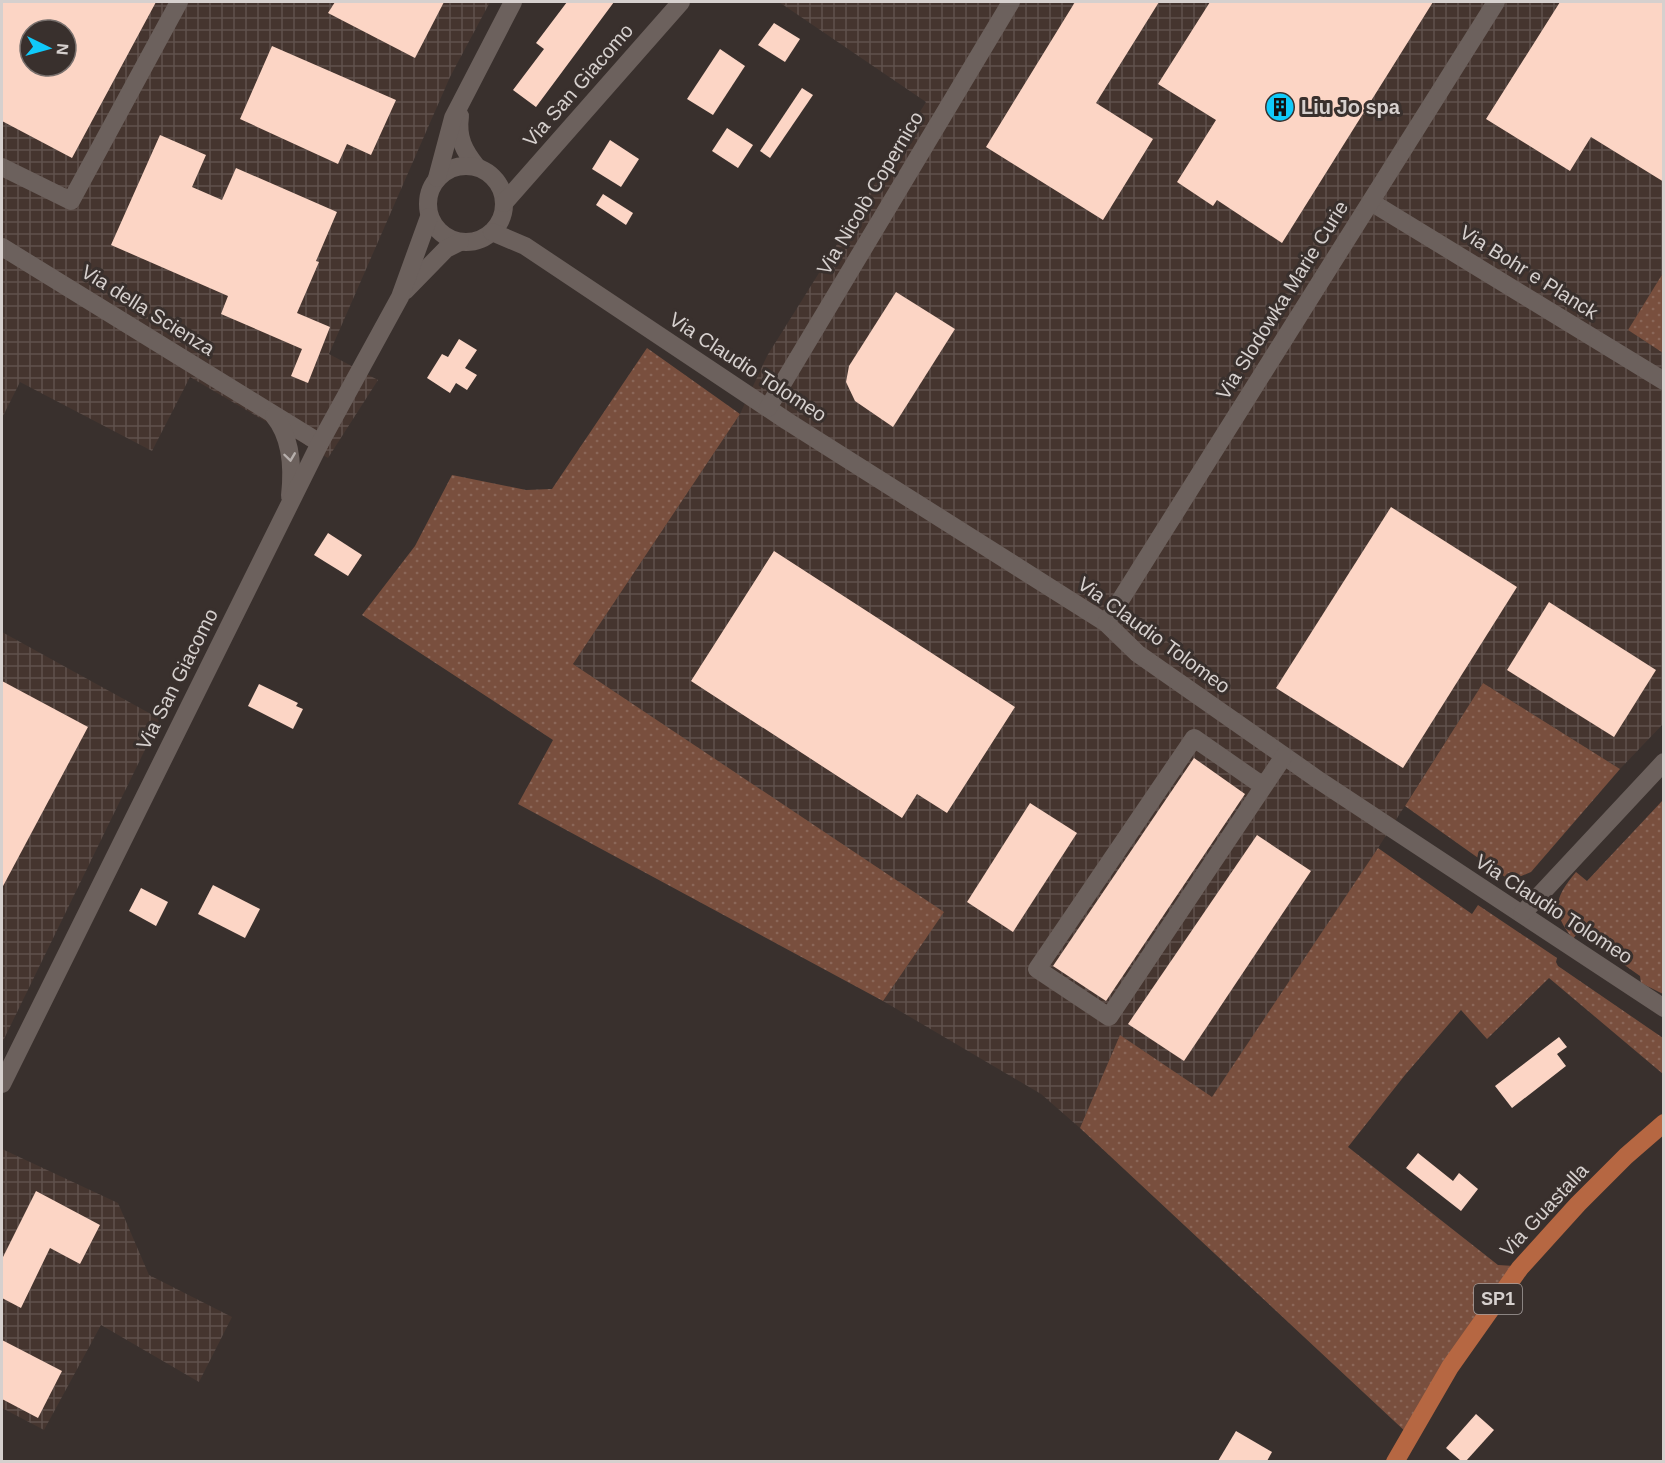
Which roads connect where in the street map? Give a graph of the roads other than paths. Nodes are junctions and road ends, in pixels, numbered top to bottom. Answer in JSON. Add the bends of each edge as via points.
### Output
{"nodes":[{"id":1,"x":179,"y":2,"type":"edge"},
{"id":2,"x":513,"y":2,"type":"edge"},
{"id":3,"x":681,"y":2,"type":"edge"},
{"id":4,"x":1011,"y":2,"type":"edge"},
{"id":5,"x":1496,"y":2,"type":"edge"},
{"id":6,"x":462,"y":100,"type":"junction"},
{"id":7,"x":2,"y":166,"type":"edge"},
{"id":8,"x":484,"y":171,"type":"junction"},
{"id":9,"x":533,"y":172,"type":"junction"},
{"id":10,"x":437,"y":178,"type":"junction"},
{"id":11,"x":1371,"y":202,"type":"junction"},
{"id":12,"x":504,"y":207,"type":"junction"},
{"id":13,"x":429,"y":217,"type":"junction"},
{"id":14,"x":492,"y":232,"type":"junction"},
{"id":15,"x":460,"y":242,"type":"junction"},
{"id":16,"x":525,"y":246,"type":"junction"},
{"id":17,"x":2,"y":247,"type":"edge"},
{"id":18,"x":400,"y":297,"type":"junction"},
{"id":19,"x":1664,"y":381,"type":"edge"},
{"id":20,"x":768,"y":408,"type":"junction"},
{"id":21,"x":271,"y":412,"type":"junction"},
{"id":22,"x":320,"y":443,"type":"junction"},
{"id":23,"x":289,"y":506,"type":"junction"},
{"id":24,"x":1106,"y":623,"type":"junction"},
{"id":25,"x":1284,"y":756,"type":"junction"},
{"id":26,"x":1664,"y":762,"type":"edge"},
{"id":27,"x":1263,"y":786,"type":"junction"},
{"id":28,"x":1522,"y":914,"type":"junction"},
{"id":29,"x":1664,"y":1008,"type":"edge"},
{"id":30,"x":2,"y":1084,"type":"edge"},
{"id":31,"x":1664,"y":1123,"type":"edge"},
{"id":32,"x":1395,"y":1461,"type":"edge"}],
"edges":[{"from":1,"to":7,"type":"street","via":[[71,201]]},
{"from":2,"to":6,"type":"street"},
{"from":3,"to":9,"type":"street","name":"Via San Giacomo"},
{"from":4,"to":20,"type":"street","name":"Via Nicolò Copernico"},
{"from":5,"to":11,"type":"street","name":"Via Slodowka Marie Curie"},
{"from":6,"to":8,"type":"street","via":[[462,148]]},
{"from":6,"to":10,"type":"street","via":[[453,118]]},
{"from":8,"to":9,"type":"street","name":"Via San Giacomo","via":[[504,177]]},
{"from":8,"to":10,"type":"street","via":[[455,167]]},
{"from":8,"to":12,"type":"street","via":[[501,188]]},
{"from":9,"to":12,"type":"street","name":"Via San Giacomo"},
{"from":10,"to":13,"type":"street","via":[[427,200]]},
{"from":11,"to":19,"type":"street","name":"Via Bohr e Planck"},
{"from":11,"to":24,"type":"street","name":"Via Slodowka Marie Curie"},
{"from":12,"to":14,"type":"street"},
{"from":12,"to":16,"type":"street","name":"Via Claudio Tolomeo","via":[[505,223]]},
{"from":13,"to":15,"type":"street","via":[[441,234]]},
{"from":13,"to":18,"type":"street","name":"Via San Giacomo"},
{"from":14,"to":15,"type":"street","via":[[477,241]]},
{"from":14,"to":16,"type":"street","name":"Via Claudio Tolomeo"},
{"from":15,"to":18,"type":"street","name":"Via San Giacomo","via":[[446,249]]},
{"from":16,"to":20,"type":"street","name":"Via Claudio Tolomeo"},
{"from":17,"to":21,"type":"street","name":"Via della Scienza"},
{"from":18,"to":22,"type":"street","name":"Via San Giacomo"},
{"from":20,"to":24,"type":"street","name":"Via Claudio Tolomeo"},
{"from":21,"to":22,"type":"street","name":"Via della Scienza"},
{"from":21,"to":23,"type":"street","name":"Via della Scienza","one_way":true,"via":[[288,444],[292,474]]},
{"from":22,"to":23,"type":"street","name":"Via San Giacomo"},
{"from":23,"to":30,"type":"street","name":"Via San Giacomo"},
{"from":24,"to":25,"type":"street","name":"Via Claudio Tolomeo","via":[[1137,654]]},
{"from":25,"to":27,"type":"street"},
{"from":25,"to":28,"type":"street","name":"Via Claudio Tolomeo"},
{"from":26,"to":28,"type":"street"},
{"from":27,"to":27,"type":"street","via":[[1109,1017],[1037,969],[1194,738]]},
{"from":28,"to":29,"type":"street","name":"Via Claudio Tolomeo"},
{"from":31,"to":32,"type":"main road","name":"Via Guastalla","number":"SP1","via":[[1578,1204],[1520,1268],[1450,1367]]}]}
